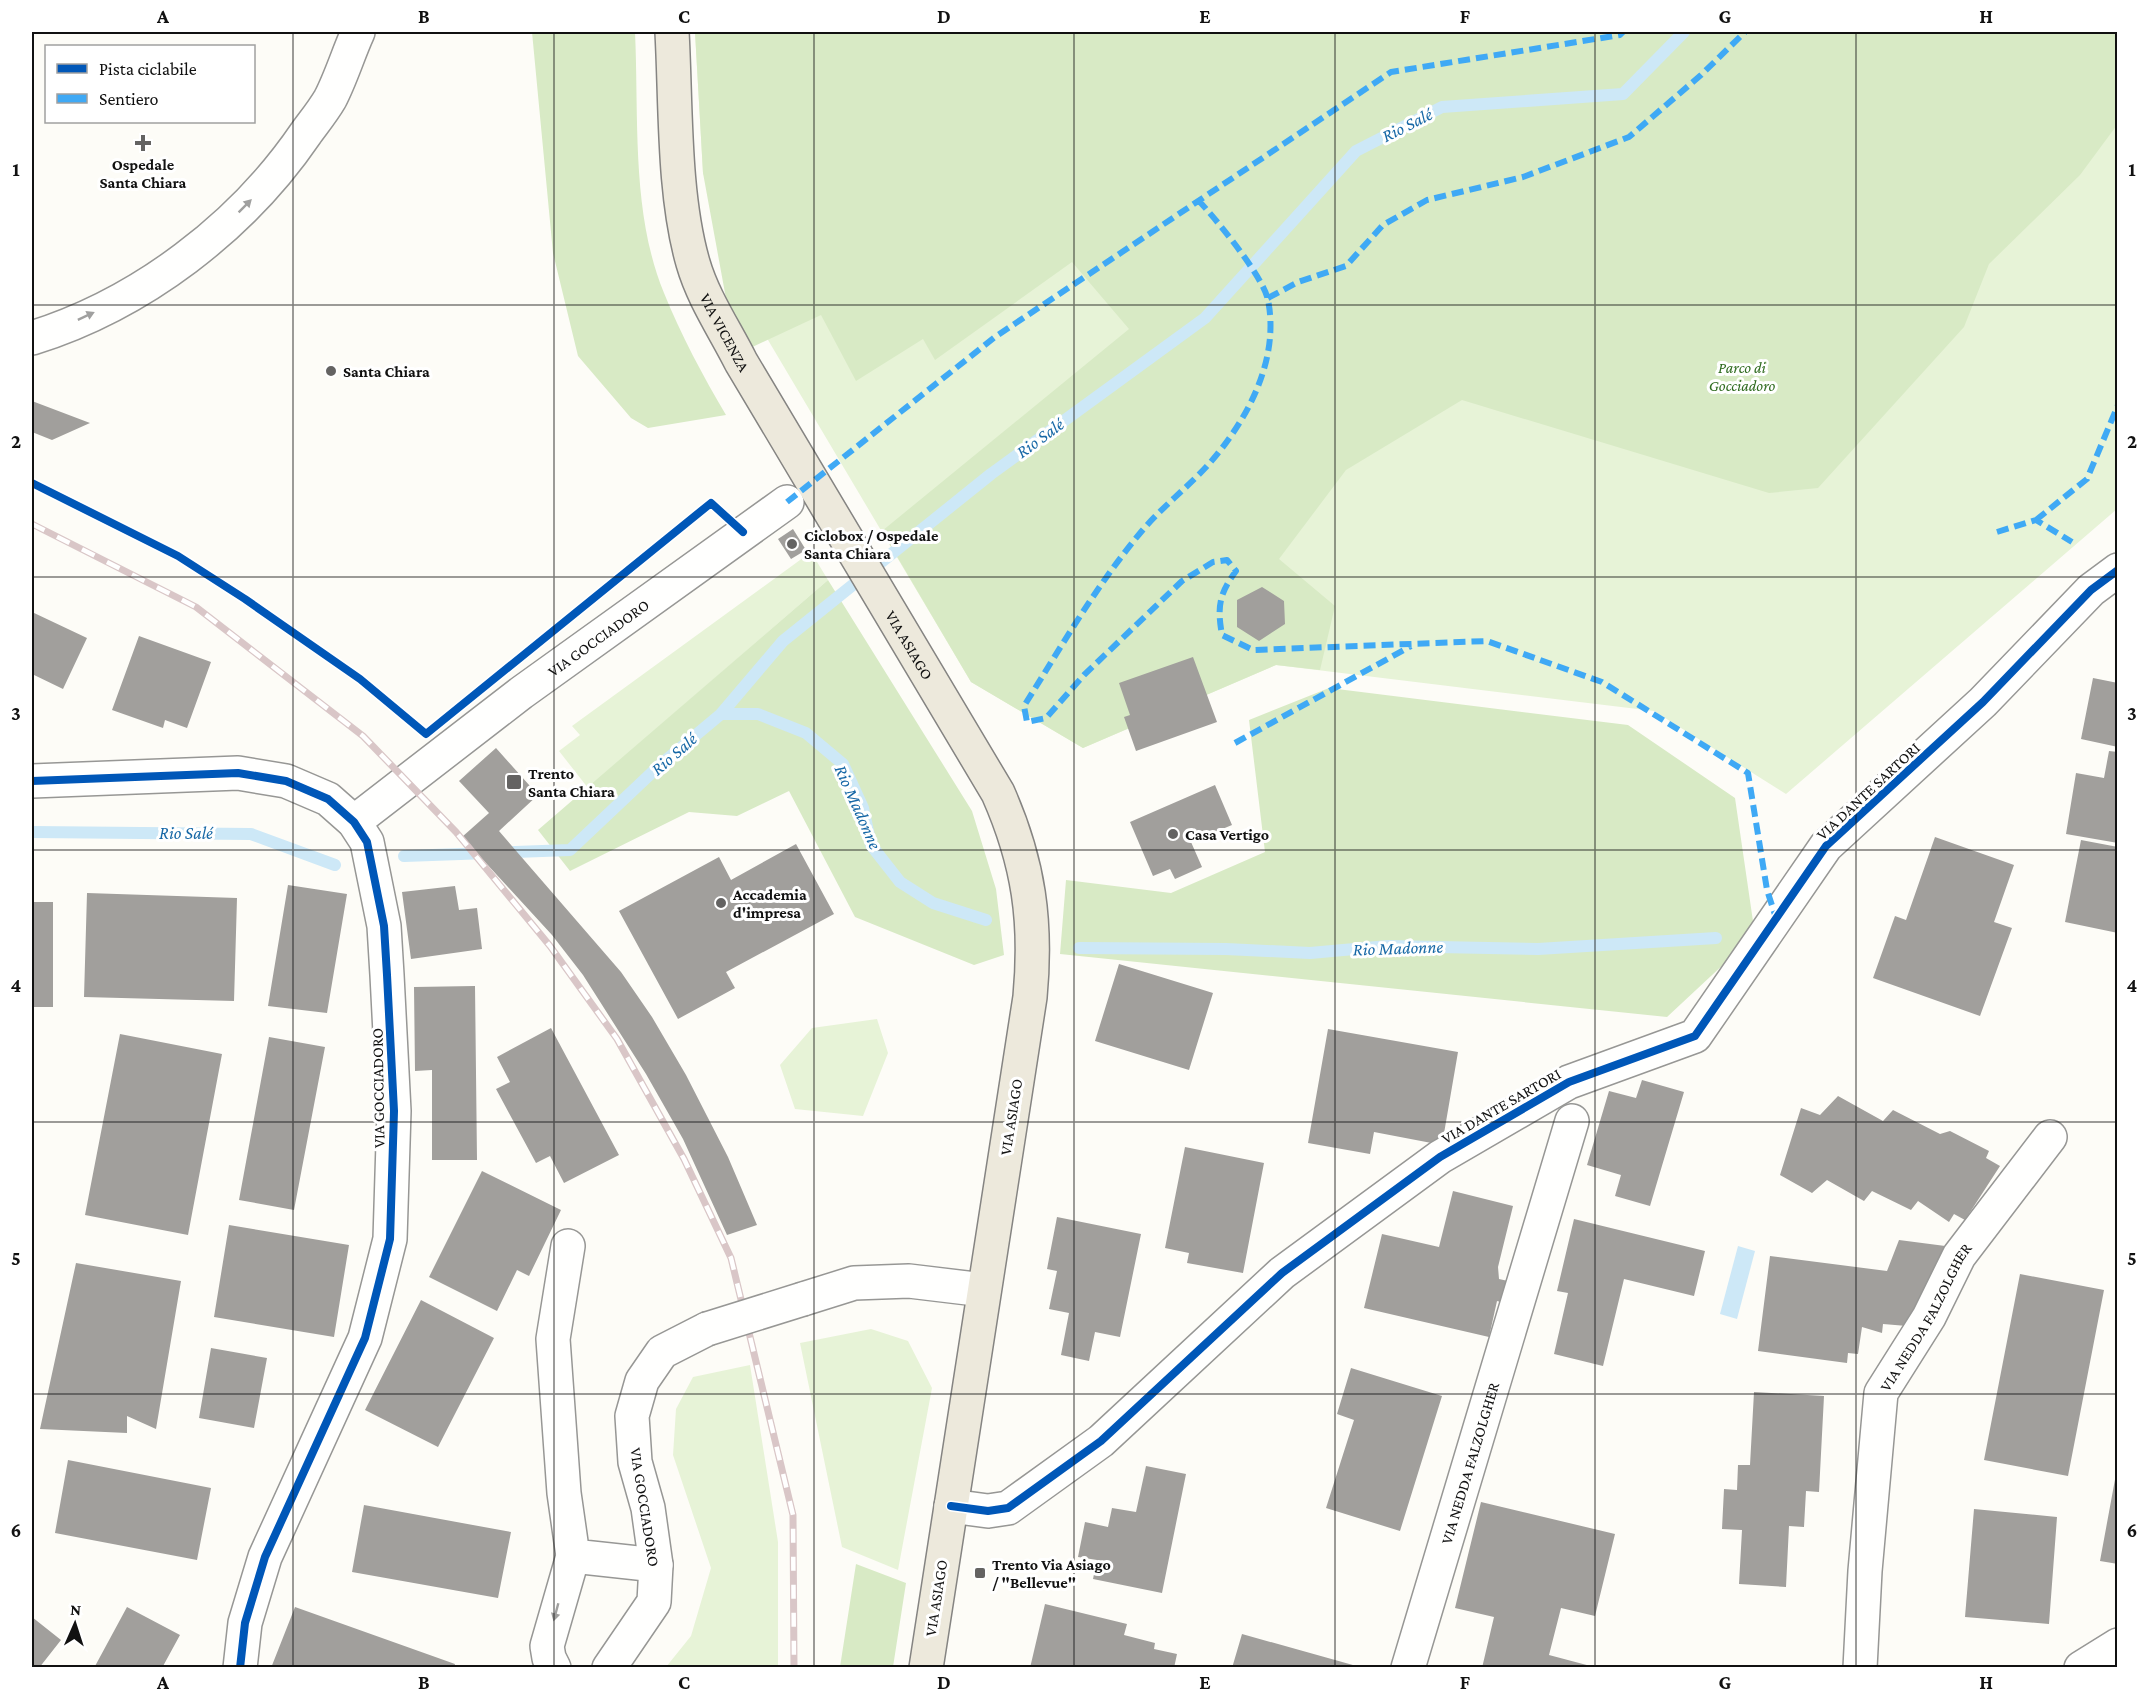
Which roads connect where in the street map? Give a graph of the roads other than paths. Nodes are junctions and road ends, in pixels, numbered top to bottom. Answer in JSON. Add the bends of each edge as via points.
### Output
{"nodes":[{"id":1,"x":358,"y":32,"type":"edge"},
{"id":2,"x":672,"y":32,"type":"edge"},
{"id":3,"x":32,"y":338,"type":"edge"},
{"id":4,"x":787,"y":502,"type":"dead end"},
{"id":5,"x":2118,"y":570,"type":"edge"},
{"id":6,"x":883,"y":600,"type":"joint"},
{"id":7,"x":32,"y":781,"type":"edge"},
{"id":8,"x":354,"y":822,"type":"junction"},
{"id":9,"x":1572,"y":1121,"type":"dead end"},
{"id":10,"x":2050,"y":1137,"type":"dead end"},
{"id":11,"x":568,"y":1246,"type":"dead end"},
{"id":12,"x":984,"y":1290,"type":"junction"},
{"id":13,"x":951,"y":1506,"type":"junction"},
{"id":14,"x":573,"y":1556,"type":"junction"},
{"id":15,"x":656,"y":1565,"type":"junction"},
{"id":16,"x":2118,"y":1645,"type":"edge"},
{"id":17,"x":240,"y":1668,"type":"edge"},
{"id":18,"x":554,"y":1668,"type":"edge"},
{"id":19,"x":609,"y":1668,"type":"edge"},
{"id":20,"x":926,"y":1668,"type":"edge"},
{"id":21,"x":1408,"y":1668,"type":"edge"},
{"id":22,"x":1860,"y":1668,"type":"edge"},
{"id":23,"x":2081,"y":1668,"type":"edge"}],
"edges":[{"from":3,"to":1,"type":"street","one_way":true,"via":[[142,288],[243,210],[286,163],[329,100]]},
{"from":2,"to":6,"type":"main road","name":"VIA VICENZA","via":[[681,179],[689,245],[703,289],[741,362]]},
{"from":4,"to":8,"type":"street","name":"VIA GOCCIADORO","via":[[521,693]]},
{"from":5,"to":13,"type":"street","name":"VIA DANTE SARTORI","via":[[2091,590],[1983,702],[1826,846],[1695,1036],[1569,1082],[1440,1156],[1282,1273],[1092,1448],[1008,1508],[988,1511]]},
{"from":6,"to":12,"type":"main road","name":"VIA ASIAGO","via":[[998,793],[1017,841],[1034,919],[1030,997]]},
{"from":7,"to":8,"type":"street","name":"VIA GOCCIADORO","via":[[238,773],[286,781],[328,798]]},
{"from":8,"to":17,"type":"street","name":"VIA GOCCIADORO","via":[[367,843],[384,927],[394,1112],[390,1239],[365,1338],[265,1557],[245,1623]]},
{"from":9,"to":21,"type":"street","name":"VIA NEDDA FALZOLGHER"},
{"from":10,"to":22,"type":"street","name":"VIA NEDDA FALZOLGHER","via":[[1959,1256],[1929,1317],[1881,1393]]},
{"from":11,"to":14,"type":"street","via":[[553,1339],[564,1493]]},
{"from":12,"to":13,"type":"main road","name":"VIA ASIAGO"},
{"from":12,"to":15,"type":"street","name":"VIA GOCCIADORO","bridge":true,"via":[[909,1281],[854,1283],[707,1329],[662,1352],[642,1381],[632,1416],[635,1462],[648,1508]]},
{"from":13,"to":20,"type":"main road","name":"VIA ASIAGO"},
{"from":14,"to":15,"type":"street"},
{"from":14,"to":18,"type":"street","one_way":true,"via":[[547,1646]]},
{"from":15,"to":19,"type":"street","name":"VIA GOCCIADORO","via":[[654,1602]]},
{"from":16,"to":23,"type":"street"}]}
